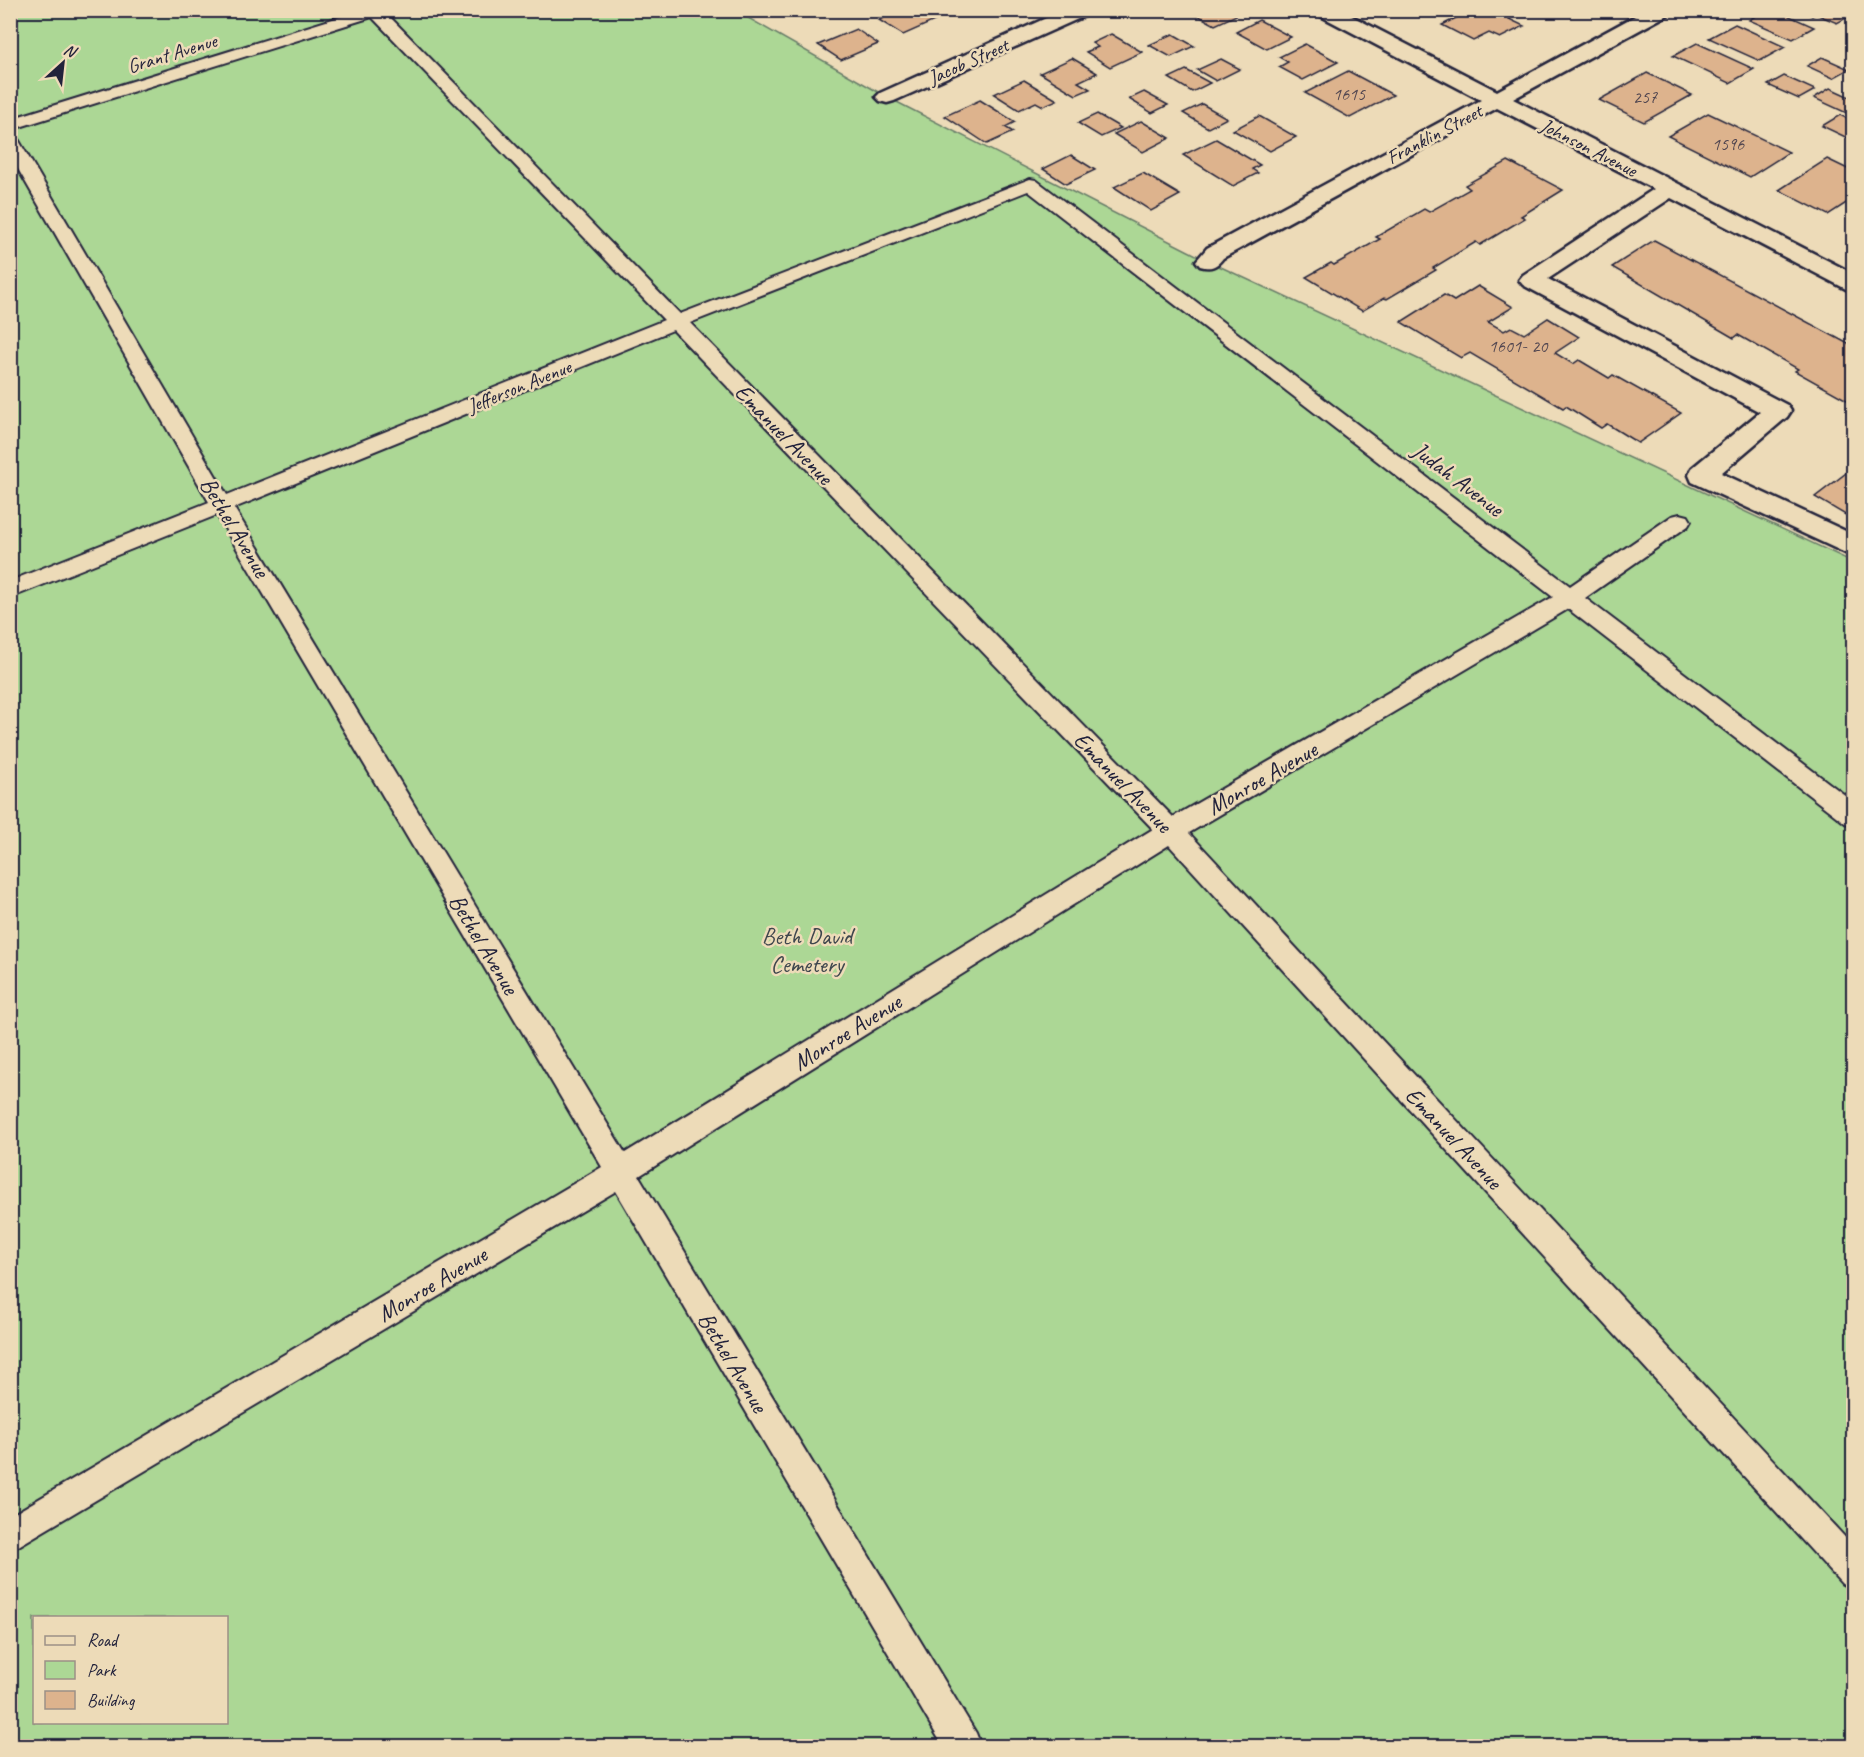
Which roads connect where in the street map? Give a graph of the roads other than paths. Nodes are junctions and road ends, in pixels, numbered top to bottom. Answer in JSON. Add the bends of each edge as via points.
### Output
{"nodes":[{"id":1,"x":1082,"y":10,"type":"edge"},
{"id":2,"x":1324,"y":10,"type":"edge"},
{"id":3,"x":1662,"y":10,"type":"edge"},
{"id":4,"x":376,"y":11,"type":"edge"},
{"id":5,"x":887,"y":97,"type":"dead end"},
{"id":6,"x":1497,"y":100,"type":"junction"},
{"id":7,"x":10,"y":125,"type":"edge"},
{"id":8,"x":10,"y":139,"type":"edge"},
{"id":9,"x":1029,"y":184,"type":"joint"},
{"id":10,"x":1670,"y":189,"type":"junction"},
{"id":11,"x":1208,"y":261,"type":"dead end"},
{"id":12,"x":1854,"y":284,"type":"edge"},
{"id":13,"x":676,"y":322,"type":"junction"},
{"id":14,"x":222,"y":505,"type":"junction"},
{"id":15,"x":1680,"y":521,"type":"dead end"},
{"id":16,"x":1854,"y":547,"type":"edge"},
{"id":17,"x":10,"y":590,"type":"edge"},
{"id":18,"x":1570,"y":597,"type":"junction"},
{"id":19,"x":1854,"y":816,"type":"edge"},
{"id":20,"x":1171,"y":831,"type":"junction"},
{"id":21,"x":620,"y":1172,"type":"junction"},
{"id":22,"x":10,"y":1535,"type":"edge"},
{"id":23,"x":1854,"y":1572,"type":"edge"},
{"id":24,"x":963,"y":1746,"type":"edge"}],
"edges":[{"from":1,"to":5,"type":"street","name":"Jacob Street"},
{"from":2,"to":6,"type":"street","name":"Johnson Avenue"},
{"from":3,"to":6,"type":"street","name":"Franklin Street"},
{"from":4,"to":7,"type":"lane","name":"Grant Avenue"},
{"from":4,"to":13,"type":"lane","name":"Emanuel Avenue"},
{"from":6,"to":10,"type":"street","name":"Johnson Avenue"},
{"from":6,"to":11,"type":"street","name":"Franklin Street","via":[[1215,253]]},
{"from":8,"to":14,"type":"lane","name":"Bethel Avenue"},
{"from":9,"to":13,"type":"lane","name":"Jefferson Avenue"},
{"from":9,"to":18,"type":"lane","name":"Judah Avenue"},
{"from":10,"to":12,"type":"street","name":"Johnson Avenue"},
{"from":10,"to":16,"type":"street","via":[[1531,280],[1778,411],[1702,475]]},
{"from":13,"to":14,"type":"lane","name":"Jefferson Avenue"},
{"from":13,"to":20,"type":"lane","name":"Emanuel Avenue"},
{"from":14,"to":17,"type":"lane","name":"Jefferson Avenue"},
{"from":14,"to":21,"type":"lane","name":"Bethel Avenue"},
{"from":15,"to":18,"type":"lane","name":"Monroe Avenue"},
{"from":18,"to":19,"type":"lane","name":"Judah Avenue"},
{"from":18,"to":20,"type":"lane","name":"Monroe Avenue"},
{"from":20,"to":21,"type":"lane","name":"Monroe Avenue"},
{"from":20,"to":23,"type":"lane","name":"Emanuel Avenue"},
{"from":21,"to":22,"type":"lane","name":"Monroe Avenue"},
{"from":21,"to":24,"type":"lane","name":"Bethel Avenue"}]}
